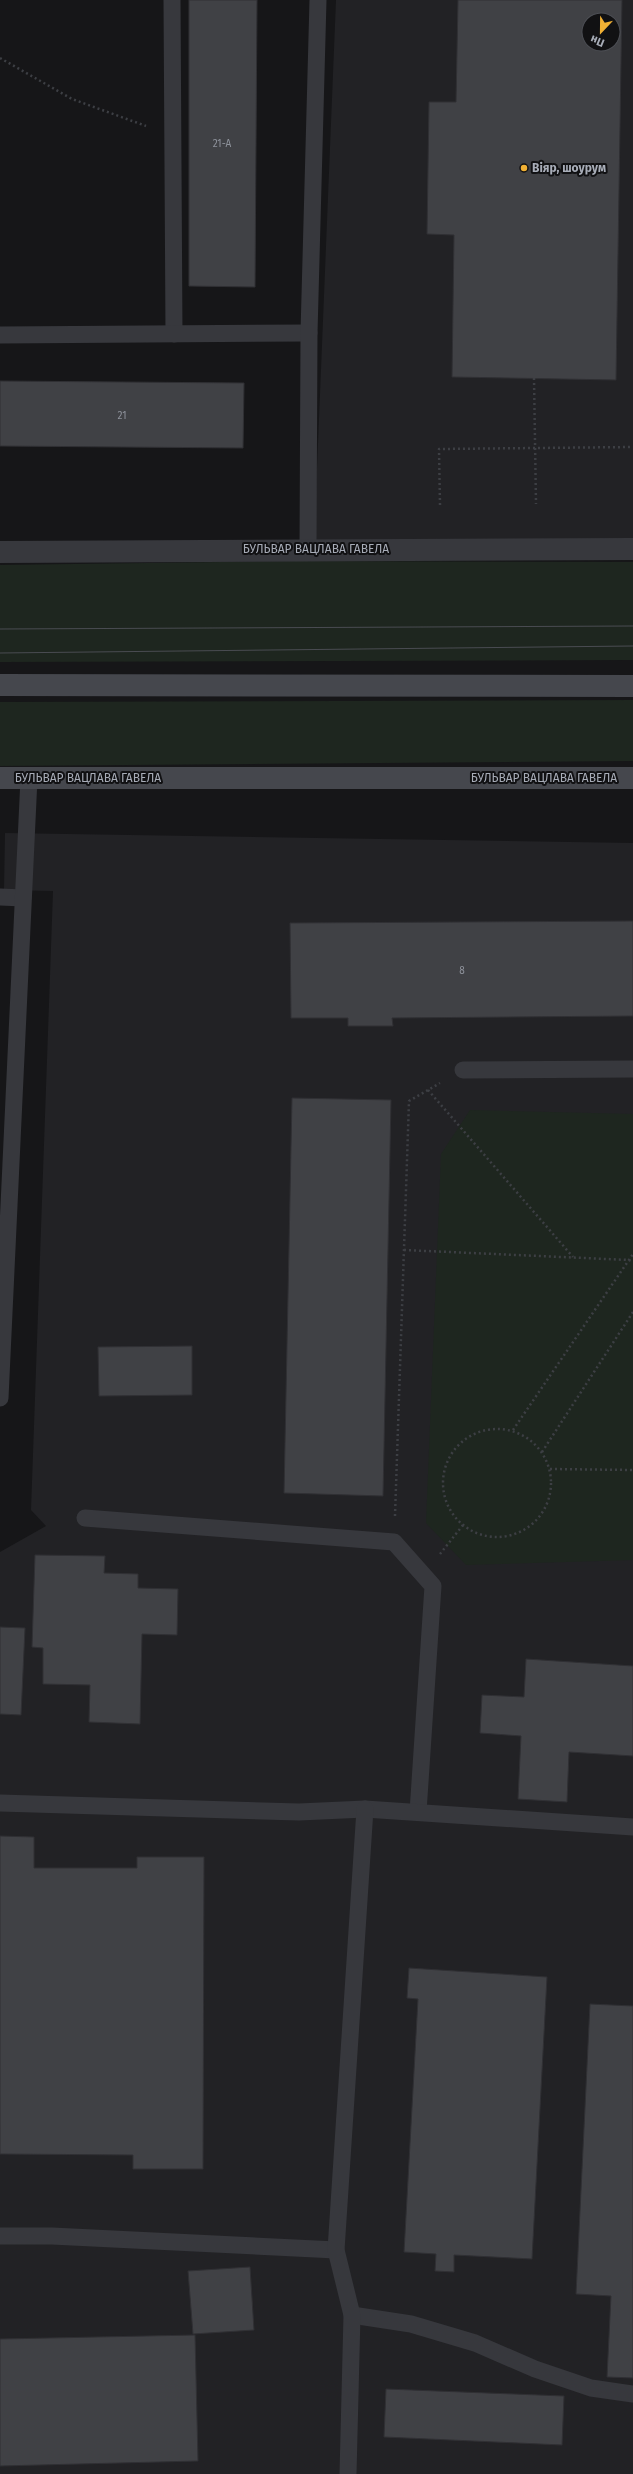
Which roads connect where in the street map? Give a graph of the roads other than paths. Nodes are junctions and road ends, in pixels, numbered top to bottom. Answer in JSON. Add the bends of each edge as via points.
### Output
{"nodes":[{"id":1,"x":172,"y":0,"type":"edge"},
{"id":2,"x":318,"y":0,"type":"edge"},
{"id":3,"x":309,"y":333,"type":"junction"},
{"id":4,"x":174,"y":334,"type":"junction"},
{"id":5,"x":0,"y":335,"type":"edge"},
{"id":6,"x":308,"y":549,"type":"junction"},
{"id":7,"x":633,"y":549,"type":"edge"},
{"id":8,"x":0,"y":552,"type":"edge"},
{"id":9,"x":0,"y":685,"type":"edge"},
{"id":10,"x":633,"y":686,"type":"edge"},
{"id":11,"x":0,"y":778,"type":"edge"},
{"id":12,"x":29,"y":778,"type":"junction"},
{"id":13,"x":633,"y":778,"type":"edge"},
{"id":14,"x":0,"y":897,"type":"edge"},
{"id":15,"x":23,"y":898,"type":"junction"},
{"id":16,"x":633,"y":1069,"type":"edge"},
{"id":17,"x":463,"y":1070,"type":"road end"},
{"id":18,"x":0,"y":1398,"type":"edge"},
{"id":19,"x":84,"y":1518,"type":"dead end"},
{"id":20,"x":0,"y":1803,"type":"edge"},
{"id":21,"x":364,"y":1809,"type":"junction"},
{"id":22,"x":418,"y":1812,"type":"junction"},
{"id":23,"x":633,"y":1827,"type":"edge"},
{"id":24,"x":0,"y":2236,"type":"edge"},
{"id":25,"x":336,"y":2250,"type":"junction"},
{"id":26,"x":352,"y":2315,"type":"junction"},
{"id":27,"x":633,"y":2394,"type":"edge"},
{"id":28,"x":348,"y":2474,"type":"edge"}],
"edges":[{"from":1,"to":4,"type":"lane"},
{"from":2,"to":3,"type":"lane"},
{"from":3,"to":4,"type":"lane"},
{"from":3,"to":6,"type":"lane"},
{"from":4,"to":5,"type":"lane"},
{"from":6,"to":7,"type":"street","name":"БУЛЬВАР ВАЦЛАВА ГАВЕЛА"},
{"from":6,"to":8,"type":"street","name":"БУЛЬВАР ВАЦЛАВА ГАВЕЛА"},
{"from":9,"to":10,"type":"main road"},
{"from":11,"to":12,"type":"main road","name":"БУЛЬВАР ВАЦЛАВА ГАВЕЛА"},
{"from":12,"to":13,"type":"main road","name":"БУЛЬВАР ВАЦЛАВА ГАВЕЛА"},
{"from":12,"to":15,"type":"lane"},
{"from":14,"to":15,"type":"lane"},
{"from":15,"to":18,"type":"lane"},
{"from":16,"to":17,"type":"lane"},
{"from":19,"to":22,"type":"lane","via":[[394,1542],[433,1586]]},
{"from":20,"to":21,"type":"lane","via":[[299,1812]]},
{"from":21,"to":22,"type":"lane"},
{"from":21,"to":25,"type":"lane"},
{"from":22,"to":23,"type":"lane"},
{"from":24,"to":25,"type":"lane","via":[[52,2236]]},
{"from":25,"to":26,"type":"lane"},
{"from":26,"to":27,"type":"lane","via":[[411,2324],[475,2343],[535,2369],[591,2388]]},
{"from":26,"to":28,"type":"lane"}]}
